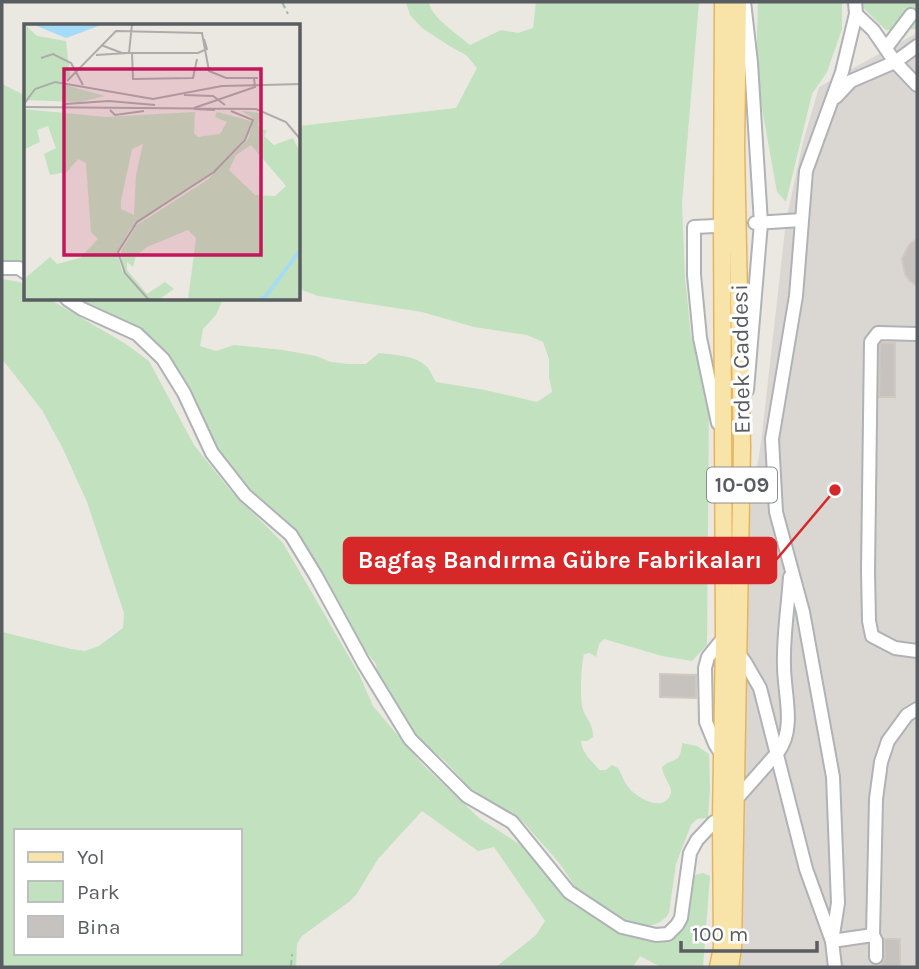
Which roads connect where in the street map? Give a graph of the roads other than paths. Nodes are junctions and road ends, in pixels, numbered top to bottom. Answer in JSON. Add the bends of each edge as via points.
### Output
{"nodes":[{"id":1,"x":723,"y":2,"type":"edge"},
{"id":2,"x":738,"y":2,"type":"edge"},
{"id":3,"x":744,"y":2,"type":"edge"},
{"id":4,"x":856,"y":8,"type":"edge"},
{"id":5,"x":911,"y":15,"type":"dead end"},
{"id":6,"x":917,"y":46,"type":"edge"},
{"id":7,"x":886,"y":48,"type":"junction"},
{"id":8,"x":895,"y":62,"type":"junction"},
{"id":9,"x":917,"y":85,"type":"edge"},
{"id":10,"x":831,"y":102,"type":"junction"},
{"id":11,"x":802,"y":220,"type":"junction"},
{"id":12,"x":758,"y":223,"type":"junction"},
{"id":13,"x":715,"y":226,"type":"dead end"},
{"id":14,"x":2,"y":268,"type":"edge"},
{"id":15,"x":24,"y":272,"type":"edge"},
{"id":16,"x":70,"y":301,"type":"edge"},
{"id":17,"x":917,"y":334,"type":"edge"},
{"id":18,"x":742,"y":446,"type":"junction"},
{"id":19,"x":724,"y":450,"type":"junction"},
{"id":20,"x":791,"y":569,"type":"junction"},
{"id":21,"x":724,"y":636,"type":"junction"},
{"id":22,"x":917,"y":650,"type":"edge"},
{"id":23,"x":738,"y":653,"type":"junction"},
{"id":24,"x":917,"y":709,"type":"edge"},
{"id":25,"x":778,"y":752,"type":"junction"},
{"id":26,"x":740,"y":795,"type":"dead end"},
{"id":27,"x":714,"y":822,"type":"dead end"},
{"id":28,"x":873,"y":935,"type":"junction"},
{"id":29,"x":832,"y":941,"type":"junction"},
{"id":30,"x":876,"y":957,"type":"dead end"},
{"id":31,"x":718,"y":967,"type":"edge"},
{"id":32,"x":730,"y":967,"type":"edge"},
{"id":33,"x":835,"y":967,"type":"edge"}],
"edges":[{"from":1,"to":19,"type":"main road","name":"Erdek Caddesi","number":"10-09"},
{"from":2,"to":18,"type":"main road","name":"Erdek Caddesi","number":"10-09"},
{"from":3,"to":12,"type":"lane"},
{"from":4,"to":7,"type":"lane"},
{"from":4,"to":10,"type":"lane"},
{"from":5,"to":7,"type":"lane"},
{"from":6,"to":8,"type":"lane"},
{"from":7,"to":8,"type":"lane"},
{"from":8,"to":9,"type":"lane"},
{"from":8,"to":10,"type":"lane","via":[[851,81]]},
{"from":10,"to":11,"type":"lane","via":[[806,171]]},
{"from":11,"to":12,"type":"lane"},
{"from":11,"to":20,"type":"lane","via":[[796,296],[772,439],[776,512]]},
{"from":12,"to":18,"type":"lane"},
{"from":13,"to":19,"type":"lane","via":[[694,227],[694,275],[700,338]]},
{"from":14,"to":15,"type":"lane"},
{"from":16,"to":27,"type":"lane","via":[[137,334],[163,359],[212,453],[245,495],[291,535],[410,739],[467,796],[512,822],[569,892],[622,927],[668,934],[681,918],[693,846]]},
{"from":17,"to":22,"type":"lane","via":[[878,333],[871,342],[868,571],[872,636],[895,648]]},
{"from":18,"to":23,"type":"main road","name":"Erdek Caddesi","number":"10-09"},
{"from":19,"to":21,"type":"main road","name":"Erdek Caddesi","number":"10-09"},
{"from":20,"to":25,"type":"lane","via":[[784,665],[788,719]]},
{"from":20,"to":29,"type":"lane","via":[[834,778],[838,903]]},
{"from":21,"to":23,"type":"lane"},
{"from":21,"to":31,"type":"main road","name":"Erdek Caddesi","number":"10-09","via":[[722,948]]},
{"from":23,"to":25,"type":"lane","via":[[760,688]]},
{"from":23,"to":32,"type":"main road","name":"Erdek Caddesi","number":"10-09"},
{"from":24,"to":28,"type":"lane","via":[[888,741],[881,762]]},
{"from":25,"to":26,"type":"lane"},
{"from":25,"to":29,"type":"lane","via":[[806,869]]},
{"from":28,"to":29,"type":"lane"},
{"from":28,"to":30,"type":"lane"},
{"from":29,"to":33,"type":"lane"}]}
